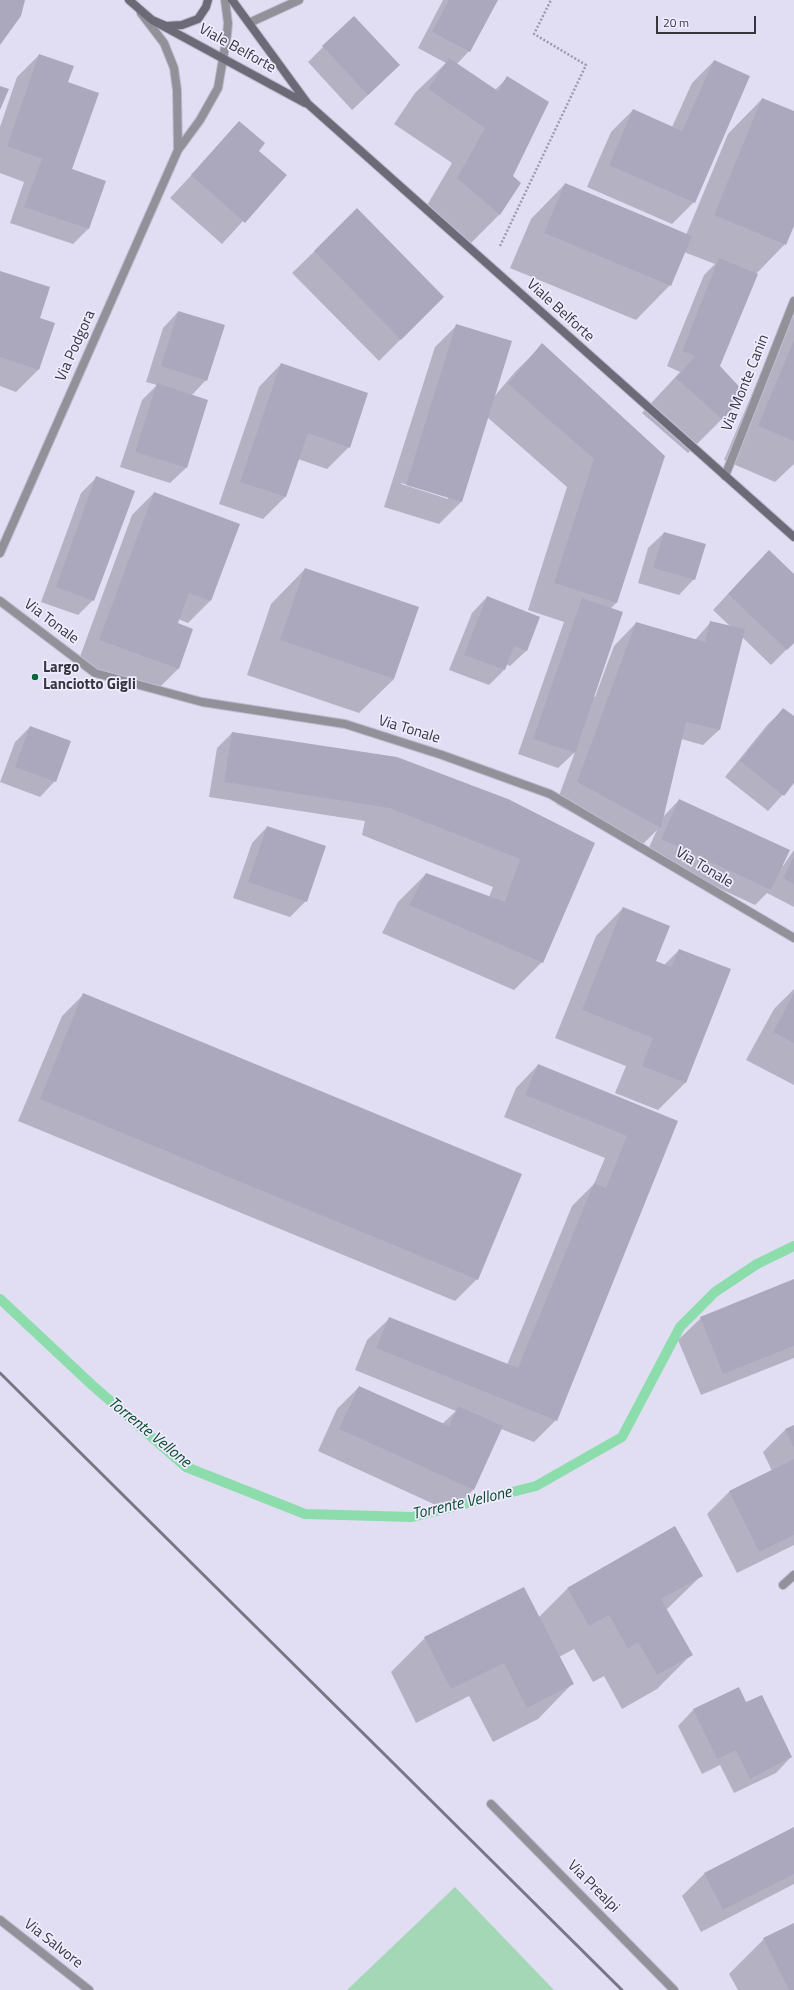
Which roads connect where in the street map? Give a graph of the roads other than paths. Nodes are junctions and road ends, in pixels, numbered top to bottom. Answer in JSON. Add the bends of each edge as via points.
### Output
{"nodes":[{"id":1,"x":129,"y":0,"type":"edge"},
{"id":2,"x":208,"y":0,"type":"edge"},
{"id":3,"x":226,"y":0,"type":"edge"},
{"id":4,"x":232,"y":0,"type":"edge"},
{"id":5,"x":299,"y":0,"type":"edge"},
{"id":6,"x":137,"y":7,"type":"junction"},
{"id":7,"x":152,"y":20,"type":"junction"},
{"id":8,"x":249,"y":24,"type":"junction"},
{"id":9,"x":223,"y":57,"type":"junction"},
{"id":10,"x":308,"y":104,"type":"junction"},
{"id":11,"x":178,"y":150,"type":"junction"},
{"id":12,"x":794,"y":301,"type":"edge"},
{"id":13,"x":724,"y":476,"type":"junction"},
{"id":14,"x":794,"y":537,"type":"edge"},
{"id":15,"x":0,"y":553,"type":"edge"},
{"id":16,"x":0,"y":601,"type":"edge"},
{"id":17,"x":794,"y":938,"type":"edge"},
{"id":18,"x":794,"y":1575,"type":"edge"},
{"id":19,"x":783,"y":1585,"type":"dead end"},
{"id":20,"x":491,"y":1804,"type":"dead end"},
{"id":21,"x":0,"y":1920,"type":"edge"},
{"id":22,"x":89,"y":1990,"type":"edge"},
{"id":23,"x":674,"y":1990,"type":"edge"}],
"edges":[{"from":1,"to":6,"type":"main road"},
{"from":2,"to":7,"type":"main road","via":[[198,19],[182,25],[166,26]]},
{"from":3,"to":9,"type":"street","name":"Via Podgora","via":[[228,23]]},
{"from":4,"to":8,"type":"main road","name":"Viale Belforte"},
{"from":5,"to":8,"type":"street"},
{"from":6,"to":7,"type":"main road"},
{"from":6,"to":11,"type":"street","name":"Via Podgora","via":[[164,43],[174,68]]},
{"from":7,"to":9,"type":"main road","name":"Viale Belforte"},
{"from":8,"to":10,"type":"main road","name":"Viale Belforte"},
{"from":9,"to":10,"type":"main road","name":"Viale Belforte"},
{"from":9,"to":11,"type":"street","name":"Via Podgora","via":[[218,88],[200,120]]},
{"from":10,"to":13,"type":"main road","name":"Viale Belforte"},
{"from":11,"to":15,"type":"street","name":"Via Podgora"},
{"from":12,"to":13,"type":"street","name":"Via Monte Canin"},
{"from":13,"to":14,"type":"main road","name":"Viale Belforte"},
{"from":16,"to":17,"type":"street","name":"Via Tonale","via":[[95,672],[202,702],[345,724],[442,755],[550,794]]},
{"from":18,"to":19,"type":"street"},
{"from":20,"to":23,"type":"street","name":"Via Prealpi"},
{"from":21,"to":22,"type":"street","name":"Via Salvore"}]}
